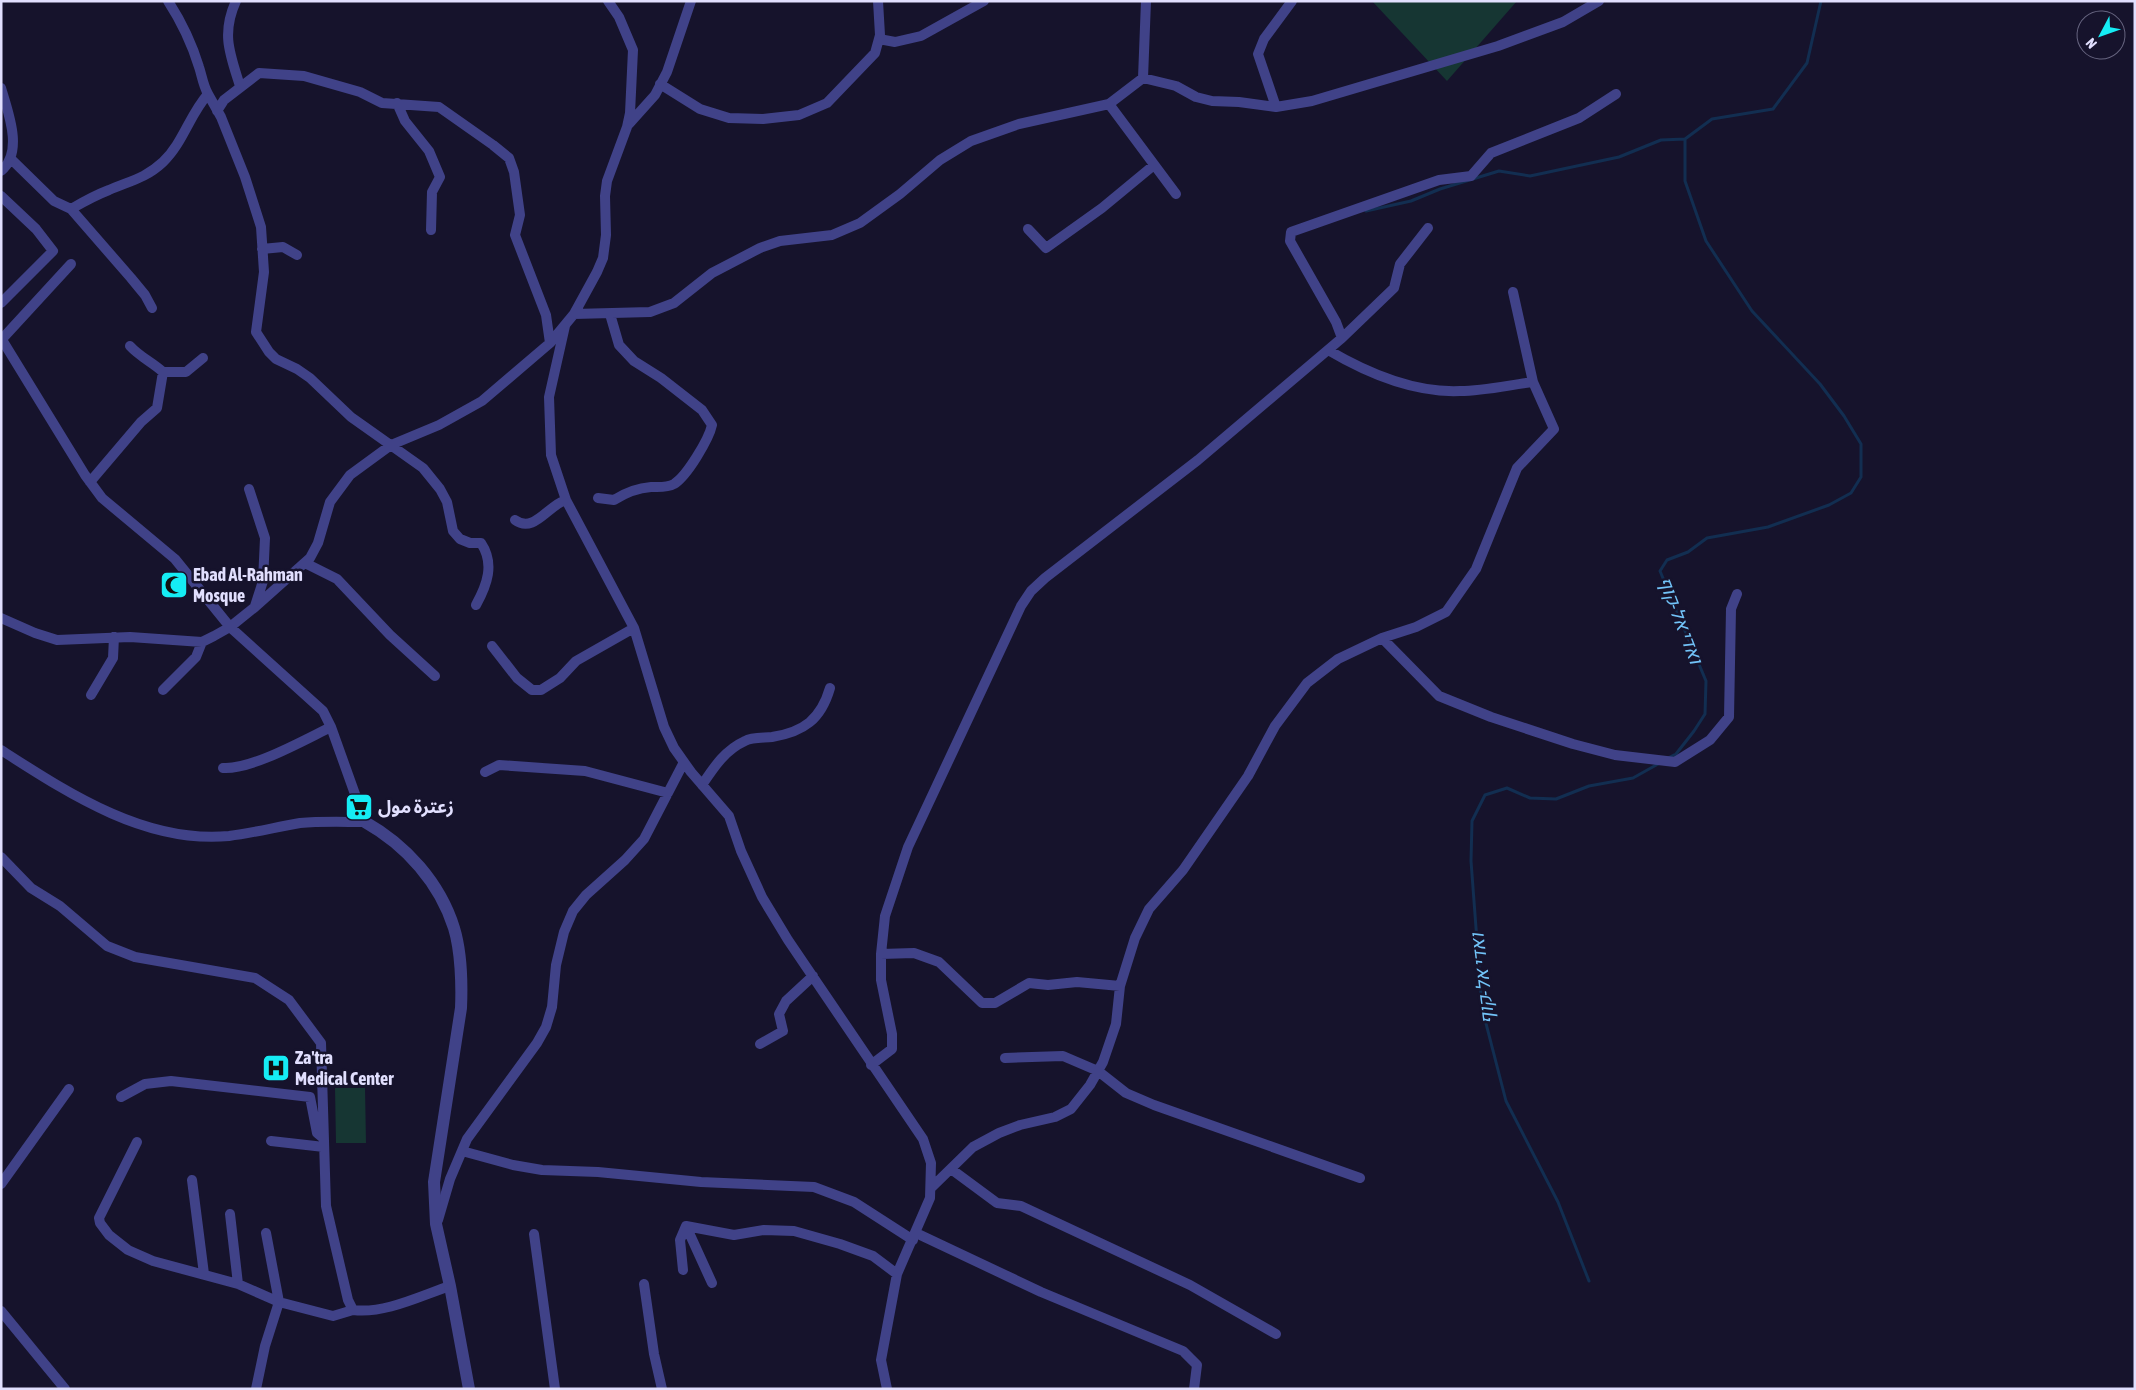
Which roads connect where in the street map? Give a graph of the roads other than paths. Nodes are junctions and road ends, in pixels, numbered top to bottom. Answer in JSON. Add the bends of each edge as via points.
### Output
{"nodes":[{"id":1,"x":168,"y":1,"type":"edge"},
{"id":2,"x":236,"y":1,"type":"edge"},
{"id":3,"x":608,"y":1,"type":"edge"},
{"id":4,"x":691,"y":1,"type":"edge"},
{"id":5,"x":878,"y":1,"type":"edge"},
{"id":6,"x":984,"y":1,"type":"edge"},
{"id":7,"x":1146,"y":1,"type":"edge"},
{"id":8,"x":1292,"y":1,"type":"edge"},
{"id":9,"x":1599,"y":1,"type":"edge"},
{"id":10,"x":879,"y":39,"type":"junction"},
{"id":11,"x":1143,"y":78,"type":"junction"},
{"id":12,"x":660,"y":84,"type":"junction"},
{"id":13,"x":240,"y":86,"type":"junction"},
{"id":14,"x":1,"y":88,"type":"edge"},
{"id":15,"x":208,"y":94,"type":"junction"},
{"id":16,"x":1616,"y":94,"type":"dead end"},
{"id":17,"x":397,"y":103,"type":"junction"},
{"id":18,"x":1109,"y":104,"type":"junction"},
{"id":19,"x":1276,"y":106,"type":"junction"},
{"id":20,"x":217,"y":111,"type":"junction"},
{"id":21,"x":627,"y":126,"type":"junction"},
{"id":22,"x":11,"y":159,"type":"junction"},
{"id":23,"x":1154,"y":165,"type":"junction"},
{"id":24,"x":1,"y":171,"type":"edge"},
{"id":25,"x":1176,"y":194,"type":"dead end"},
{"id":26,"x":1,"y":196,"type":"edge"},
{"id":27,"x":71,"y":209,"type":"junction"},
{"id":28,"x":1428,"y":228,"type":"dead end"},
{"id":29,"x":1028,"y":229,"type":"dead end"},
{"id":30,"x":431,"y":230,"type":"dead end"},
{"id":31,"x":262,"y":249,"type":"junction"},
{"id":32,"x":297,"y":255,"type":"dead end"},
{"id":33,"x":71,"y":264,"type":"dead end"},
{"id":34,"x":1513,"y":292,"type":"dead end"},
{"id":35,"x":1,"y":303,"type":"edge"},
{"id":36,"x":152,"y":308,"type":"dead end"},
{"id":37,"x":574,"y":314,"type":"junction"},
{"id":38,"x":610,"y":314,"type":"junction"},
{"id":39,"x":566,"y":326,"type":"junction"},
{"id":40,"x":2,"y":338,"type":"edge"},
{"id":41,"x":1342,"y":338,"type":"junction"},
{"id":42,"x":550,"y":343,"type":"junction"},
{"id":43,"x":130,"y":346,"type":"dead end"},
{"id":44,"x":1328,"y":350,"type":"junction"},
{"id":45,"x":203,"y":358,"type":"dead end"},
{"id":46,"x":163,"y":372,"type":"junction"},
{"id":47,"x":1532,"y":382,"type":"junction"},
{"id":48,"x":391,"y":446,"type":"junction"},
{"id":49,"x":90,"y":482,"type":"junction"},
{"id":50,"x":249,"y":489,"type":"dead end"},
{"id":51,"x":598,"y":498,"type":"dead end"},
{"id":52,"x":566,"y":500,"type":"junction"},
{"id":53,"x":515,"y":520,"type":"dead end"},
{"id":54,"x":304,"y":563,"type":"junction"},
{"id":55,"x":1737,"y":594,"type":"dead end"},
{"id":56,"x":476,"y":605,"type":"dead end"},
{"id":57,"x":254,"y":607,"type":"junction"},
{"id":58,"x":1,"y":618,"type":"edge"},
{"id":59,"x":230,"y":627,"type":"junction"},
{"id":60,"x":634,"y":628,"type":"junction"},
{"id":61,"x":114,"y":637,"type":"junction"},
{"id":62,"x":1382,"y":638,"type":"junction"},
{"id":63,"x":202,"y":642,"type":"junction"},
{"id":64,"x":492,"y":646,"type":"dead end"},
{"id":65,"x":435,"y":676,"type":"dead end"},
{"id":66,"x":830,"y":688,"type":"dead end"},
{"id":67,"x":163,"y":690,"type":"dead end"},
{"id":68,"x":91,"y":695,"type":"dead end"},
{"id":69,"x":331,"y":727,"type":"junction"},
{"id":70,"x":1,"y":750,"type":"edge"},
{"id":71,"x":684,"y":762,"type":"junction"},
{"id":72,"x":223,"y":768,"type":"dead end"},
{"id":73,"x":485,"y":772,"type":"dead end"},
{"id":74,"x":702,"y":785,"type":"junction"},
{"id":75,"x":668,"y":793,"type":"junction"},
{"id":76,"x":365,"y":822,"type":"junction"},
{"id":77,"x":1,"y":858,"type":"edge"},
{"id":78,"x":881,"y":954,"type":"junction"},
{"id":79,"x":813,"y":976,"type":"junction"},
{"id":80,"x":1120,"y":986,"type":"junction"},
{"id":81,"x":760,"y":1044,"type":"dead end"},
{"id":82,"x":1005,"y":1058,"type":"dead end"},
{"id":83,"x":872,"y":1065,"type":"junction"},
{"id":84,"x":1098,"y":1071,"type":"junction"},
{"id":85,"x":69,"y":1089,"type":"dead end"},
{"id":86,"x":120,"y":1097,"type":"dead end"},
{"id":87,"x":271,"y":1140,"type":"dead end"},
{"id":88,"x":136,"y":1142,"type":"dead end"},
{"id":89,"x":324,"y":1143,"type":"junction"},
{"id":90,"x":462,"y":1151,"type":"junction"},
{"id":91,"x":951,"y":1170,"type":"junction"},
{"id":92,"x":1360,"y":1178,"type":"dead end"},
{"id":93,"x":192,"y":1180,"type":"dead end"},
{"id":94,"x":1,"y":1184,"type":"edge"},
{"id":95,"x":932,"y":1187,"type":"junction"},
{"id":96,"x":230,"y":1214,"type":"dead end"},
{"id":97,"x":436,"y":1224,"type":"junction"},
{"id":98,"x":686,"y":1226,"type":"junction"},
{"id":99,"x":266,"y":1233,"type":"dead end"},
{"id":100,"x":534,"y":1234,"type":"dead end"},
{"id":101,"x":914,"y":1237,"type":"junction"},
{"id":102,"x":683,"y":1270,"type":"dead end"},
{"id":103,"x":204,"y":1274,"type":"junction"},
{"id":104,"x":897,"y":1274,"type":"junction"},
{"id":105,"x":712,"y":1283,"type":"dead end"},
{"id":106,"x":238,"y":1284,"type":"junction"},
{"id":107,"x":644,"y":1284,"type":"dead end"},
{"id":108,"x":450,"y":1286,"type":"junction"},
{"id":109,"x":279,"y":1302,"type":"junction"},
{"id":110,"x":353,"y":1310,"type":"junction"},
{"id":111,"x":1,"y":1311,"type":"edge"},
{"id":112,"x":1276,"y":1334,"type":"dead end"},
{"id":113,"x":65,"y":1389,"type":"edge"},
{"id":114,"x":256,"y":1389,"type":"edge"},
{"id":115,"x":469,"y":1389,"type":"edge"},
{"id":116,"x":555,"y":1389,"type":"edge"},
{"id":117,"x":662,"y":1389,"type":"edge"},
{"id":118,"x":887,"y":1389,"type":"edge"},
{"id":119,"x":1194,"y":1389,"type":"edge"}],
"edges":[{"from":1,"to":15,"type":"street","via":[[180,19]]},
{"from":2,"to":13,"type":"street","via":[[230,12],[227,36],[229,55]]},
{"from":3,"to":21,"type":"street","via":[[619,17],[633,50]]},
{"from":4,"to":12,"type":"street"},
{"from":5,"to":10,"type":"street"},
{"from":6,"to":10,"type":"street","via":[[921,36],[895,42]]},
{"from":7,"to":11,"type":"street"},
{"from":8,"to":19,"type":"street","via":[[1264,39],[1258,54]]},
{"from":9,"to":19,"type":"street","via":[[1563,22],[1498,46],[1312,101]]},
{"from":10,"to":12,"type":"street","via":[[876,53],[827,103],[799,115],[729,118],[700,109]]},
{"from":11,"to":18,"type":"street"},
{"from":11,"to":19,"type":"street","via":[[1176,86],[1212,101]]},
{"from":12,"to":21,"type":"street"},
{"from":13,"to":17,"type":"street","via":[[259,73],[304,76],[344,87],[382,103]]},
{"from":13,"to":20,"type":"street"},
{"from":14,"to":22,"type":"street","via":[[10,121]]},
{"from":15,"to":20,"type":"street"},
{"from":15,"to":27,"type":"street","via":[[196,107],[179,141],[164,161],[141,179],[110,189]]},
{"from":16,"to":41,"type":"street","via":[[1579,118],[1491,153],[1471,176],[1439,180],[1291,232],[1290,241]]},
{"from":17,"to":30,"type":"street","via":[[404,121],[428,151],[440,177],[432,192]]},
{"from":17,"to":42,"type":"street","via":[[440,107],[509,158],[520,215],[514,235],[546,314]]},
{"from":18,"to":23,"type":"street"},
{"from":18,"to":38,"type":"street","via":[[1019,124],[971,141],[940,160],[860,223],[832,234],[780,241],[760,248],[712,273],[674,303],[650,312]]},
{"from":20,"to":31,"type":"street","via":[[245,177],[261,227]]},
{"from":21,"to":37,"type":"street","via":[[607,181],[606,235],[602,258],[598,272]]},
{"from":22,"to":24,"type":"street"},
{"from":22,"to":27,"type":"street","via":[[54,201]]},
{"from":23,"to":25,"type":"street"},
{"from":23,"to":29,"type":"street","via":[[1046,248]]},
{"from":26,"to":35,"type":"street","via":[[36,229],[53,252]]},
{"from":27,"to":36,"type":"street","via":[[131,278]]},
{"from":28,"to":41,"type":"street","via":[[1400,264],[1394,288]]},
{"from":31,"to":32,"type":"street","via":[[283,247]]},
{"from":31,"to":48,"type":"street","via":[[264,272],[256,332],[269,352],[310,378],[351,417]]},
{"from":33,"to":40,"type":"street"},
{"from":34,"to":47,"type":"street"},
{"from":37,"to":38,"type":"street"},
{"from":37,"to":39,"type":"street"},
{"from":38,"to":51,"type":"street","via":[[619,345],[634,361],[702,410],[712,425],[710,435],[674,484],[639,489],[614,500]]},
{"from":39,"to":42,"type":"street"},
{"from":39,"to":52,"type":"street","via":[[549,397],[549,427],[551,456]]},
{"from":40,"to":49,"type":"street"},
{"from":41,"to":44,"type":"street"},
{"from":42,"to":48,"type":"street","via":[[482,401],[440,425]]},
{"from":43,"to":46,"type":"street","via":[[141,358],[154,363]]},
{"from":44,"to":47,"type":"street","via":[[1380,376],[1425,389],[1460,392]]},
{"from":44,"to":78,"type":"street","via":[[1198,460],[1045,578],[1026,598],[908,847],[885,916]]},
{"from":45,"to":46,"type":"street","via":[[186,372]]},
{"from":46,"to":49,"type":"street","via":[[158,408],[141,422]]},
{"from":47,"to":62,"type":"street","via":[[1554,428],[1518,468],[1476,570],[1446,612],[1416,627]]},
{"from":48,"to":54,"type":"street","via":[[350,475],[335,495],[318,543]]},
{"from":48,"to":56,"type":"street","via":[[423,468],[440,489],[447,502],[453,531],[460,540],[481,543],[487,552],[486,587]]},
{"from":49,"to":59,"type":"street","via":[[102,498],[175,560]]},
{"from":50,"to":57,"type":"street","via":[[265,538],[263,581]]},
{"from":52,"to":53,"type":"street","via":[[528,524]]},
{"from":52,"to":60,"type":"street"},
{"from":54,"to":57,"type":"street"},
{"from":54,"to":65,"type":"street","via":[[337,579],[390,635]]},
{"from":55,"to":62,"type":"street","via":[[1731,609],[1729,717],[1710,740],[1675,762],[1615,755],[1573,744],[1439,696]]},
{"from":57,"to":59,"type":"street"},
{"from":58,"to":61,"type":"street","via":[[57,640]]},
{"from":59,"to":63,"type":"street"},
{"from":59,"to":69,"type":"street","via":[[323,711]]},
{"from":60,"to":64,"type":"street","via":[[576,661],[560,678],[541,690],[532,690],[517,678]]},
{"from":60,"to":71,"type":"street","via":[[664,727]]},
{"from":61,"to":63,"type":"street"},
{"from":61,"to":68,"type":"street","via":[[113,658]]},
{"from":62,"to":80,"type":"street","via":[[1338,659],[1307,683],[1275,726],[1248,776],[1183,870],[1149,909],[1135,938]]},
{"from":63,"to":67,"type":"street","via":[[196,657]]},
{"from":66,"to":74,"type":"street","via":[[825,706],[809,725],[784,735],[746,740],[722,757]]},
{"from":69,"to":72,"type":"street","via":[[268,756],[232,769]]},
{"from":69,"to":76,"type":"street"},
{"from":70,"to":76,"type":"street","via":[[84,801],[128,820],[177,834],[228,836],[302,823]]},
{"from":71,"to":74,"type":"street"},
{"from":71,"to":75,"type":"street"},
{"from":73,"to":75,"type":"street","via":[[499,765],[585,771]]},
{"from":74,"to":79,"type":"street","via":[[730,816],[740,851],[762,897]]},
{"from":75,"to":90,"type":"street","via":[[644,839],[573,911],[556,965],[552,1007],[546,1027],[467,1139]]},
{"from":76,"to":97,"type":"street","via":[[384,833],[422,870],[436,887],[454,928],[461,1008],[434,1182]]},
{"from":77,"to":89,"type":"street","via":[[31,888],[60,906],[107,946],[135,957],[255,978],[289,1000],[321,1042]]},
{"from":78,"to":80,"type":"street","via":[[914,953],[940,962],[982,1003],[995,1003],[1029,983],[1077,982]]},
{"from":78,"to":83,"type":"street","via":[[892,1049]]},
{"from":79,"to":81,"type":"street","via":[[786,1001],[779,1014],[783,1030]]},
{"from":79,"to":83,"type":"street"},
{"from":80,"to":84,"type":"street","via":[[1116,1024]]},
{"from":82,"to":84,"type":"street","via":[[1063,1056]]},
{"from":83,"to":95,"type":"street","via":[[924,1139],[931,1163]]},
{"from":84,"to":91,"type":"street","via":[[1072,1109],[998,1133],[973,1148]]},
{"from":84,"to":92,"type":"street","via":[[1126,1093],[1154,1105]]},
{"from":85,"to":94,"type":"street"},
{"from":86,"to":89,"type":"street","via":[[145,1084],[171,1081],[310,1096],[317,1133]]},
{"from":87,"to":89,"type":"street"},
{"from":88,"to":103,"type":"street","via":[[99,1218],[100,1223],[128,1250],[153,1261]]},
{"from":89,"to":110,"type":"street","via":[[326,1206]]},
{"from":90,"to":97,"type":"street"},
{"from":90,"to":101,"type":"street","via":[[542,1170],[814,1187],[854,1202]]},
{"from":91,"to":95,"type":"street"},
{"from":91,"to":112,"type":"street","via":[[997,1204],[1030,1210],[1190,1285]]},
{"from":93,"to":103,"type":"street"},
{"from":95,"to":101,"type":"street"},
{"from":96,"to":106,"type":"street"},
{"from":97,"to":108,"type":"street"},
{"from":98,"to":102,"type":"street","via":[[680,1240]]},
{"from":98,"to":104,"type":"street","via":[[734,1235],[764,1230],[794,1231],[872,1256]]},
{"from":98,"to":105,"type":"street"},
{"from":99,"to":109,"type":"street"},
{"from":100,"to":116,"type":"street"},
{"from":101,"to":104,"type":"street"},
{"from":101,"to":119,"type":"street","via":[[1183,1351],[1197,1365]]},
{"from":103,"to":106,"type":"street"},
{"from":104,"to":118,"type":"street","via":[[881,1360]]},
{"from":106,"to":109,"type":"street"},
{"from":107,"to":117,"type":"street"},
{"from":108,"to":110,"type":"street","via":[[365,1312]]},
{"from":108,"to":115,"type":"street"},
{"from":109,"to":110,"type":"street","via":[[333,1316]]},
{"from":109,"to":114,"type":"street"},
{"from":111,"to":113,"type":"street"}]}
